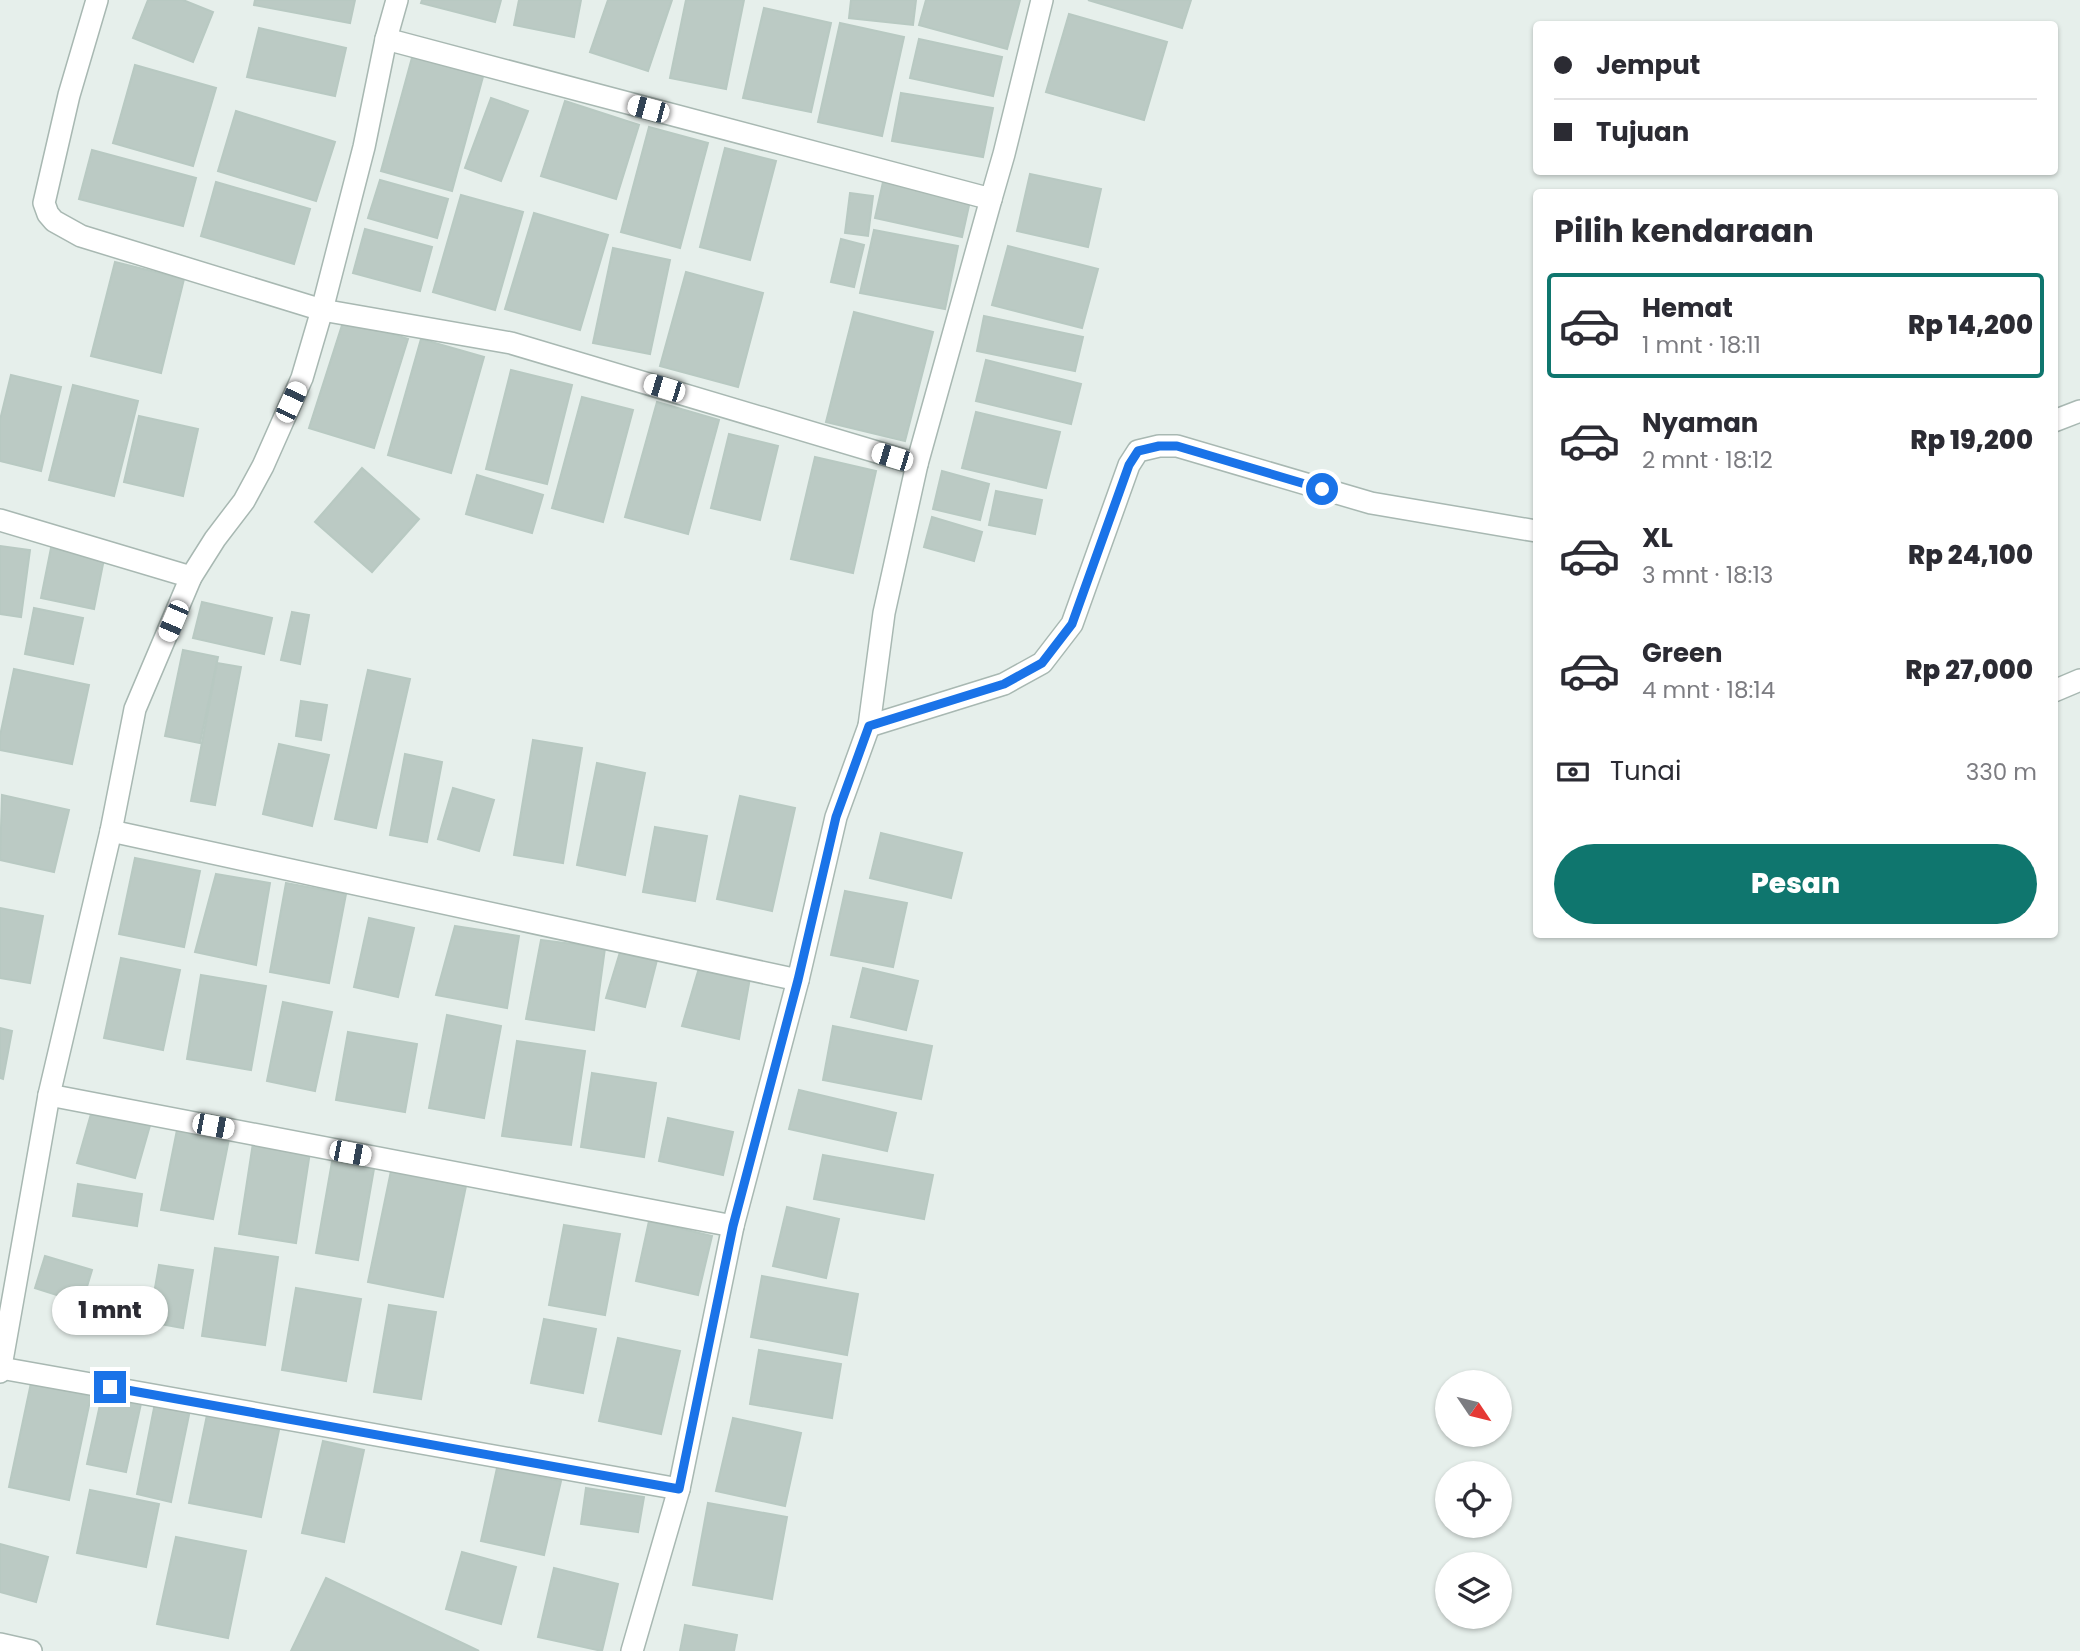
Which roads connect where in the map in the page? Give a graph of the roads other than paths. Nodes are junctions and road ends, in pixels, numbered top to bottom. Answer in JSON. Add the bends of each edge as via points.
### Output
{"nodes":[{"id":1,"x":97,"y":0,"type":"edge"},
{"id":2,"x":397,"y":0,"type":"edge"},
{"id":3,"x":1042,"y":0,"type":"edge"},
{"id":4,"x":386,"y":39,"type":"junction"},
{"id":5,"x":991,"y":199,"type":"junction"},
{"id":6,"x":323,"y":310,"type":"junction"},
{"id":7,"x":2080,"y":411,"type":"edge"},
{"id":8,"x":2058,"y":419,"type":"edge"},
{"id":9,"x":917,"y":464,"type":"junction"},
{"id":10,"x":0,"y":520,"type":"edge"},
{"id":11,"x":1533,"y":530,"type":"edge"},
{"id":12,"x":191,"y":578,"type":"junction"},
{"id":13,"x":2080,"y":680,"type":"edge"},
{"id":14,"x":2058,"y":689,"type":"edge"},
{"id":15,"x":869,"y":726,"type":"junction"},
{"id":16,"x":111,"y":831,"type":"junction"},
{"id":17,"x":798,"y":980,"type":"junction"},
{"id":18,"x":49,"y":1095,"type":"junction"},
{"id":19,"x":733,"y":1226,"type":"junction"},
{"id":20,"x":1,"y":1370,"type":"edge"},
{"id":21,"x":679,"y":1489,"type":"junction"},
{"id":22,"x":0,"y":1644,"type":"edge"},
{"id":23,"x":31,"y":1651,"type":"edge"},
{"id":24,"x":632,"y":1651,"type":"edge"}],
"edges":[{"from":1,"to":6,"type":"street","via":[[59,135],[44,203],[48,214],[96,241]]},
{"from":2,"to":4,"type":"street"},
{"from":3,"to":5,"type":"street"},
{"from":4,"to":5,"type":"street"},
{"from":4,"to":6,"type":"street"},
{"from":5,"to":9,"type":"street"},
{"from":6,"to":9,"type":"street","via":[[511,343]]},
{"from":6,"to":12,"type":"street","via":[[302,378],[263,466]]},
{"from":7,"to":8,"type":"street"},
{"from":9,"to":15,"type":"street","via":[[884,613]]},
{"from":10,"to":12,"type":"street"},
{"from":11,"to":15,"type":"street","via":[[1371,503],[1177,446],[1138,451],[1072,624],[1042,663],[1004,684]]},
{"from":12,"to":16,"type":"street","via":[[135,709]]},
{"from":13,"to":14,"type":"street"},
{"from":15,"to":17,"type":"street","via":[[836,817]]},
{"from":16,"to":17,"type":"street"},
{"from":16,"to":18,"type":"street"},
{"from":17,"to":19,"type":"street"},
{"from":18,"to":19,"type":"street"},
{"from":18,"to":20,"type":"street"},
{"from":19,"to":21,"type":"street"},
{"from":20,"to":21,"type":"street"},
{"from":21,"to":24,"type":"street"},
{"from":22,"to":23,"type":"street"}]}
